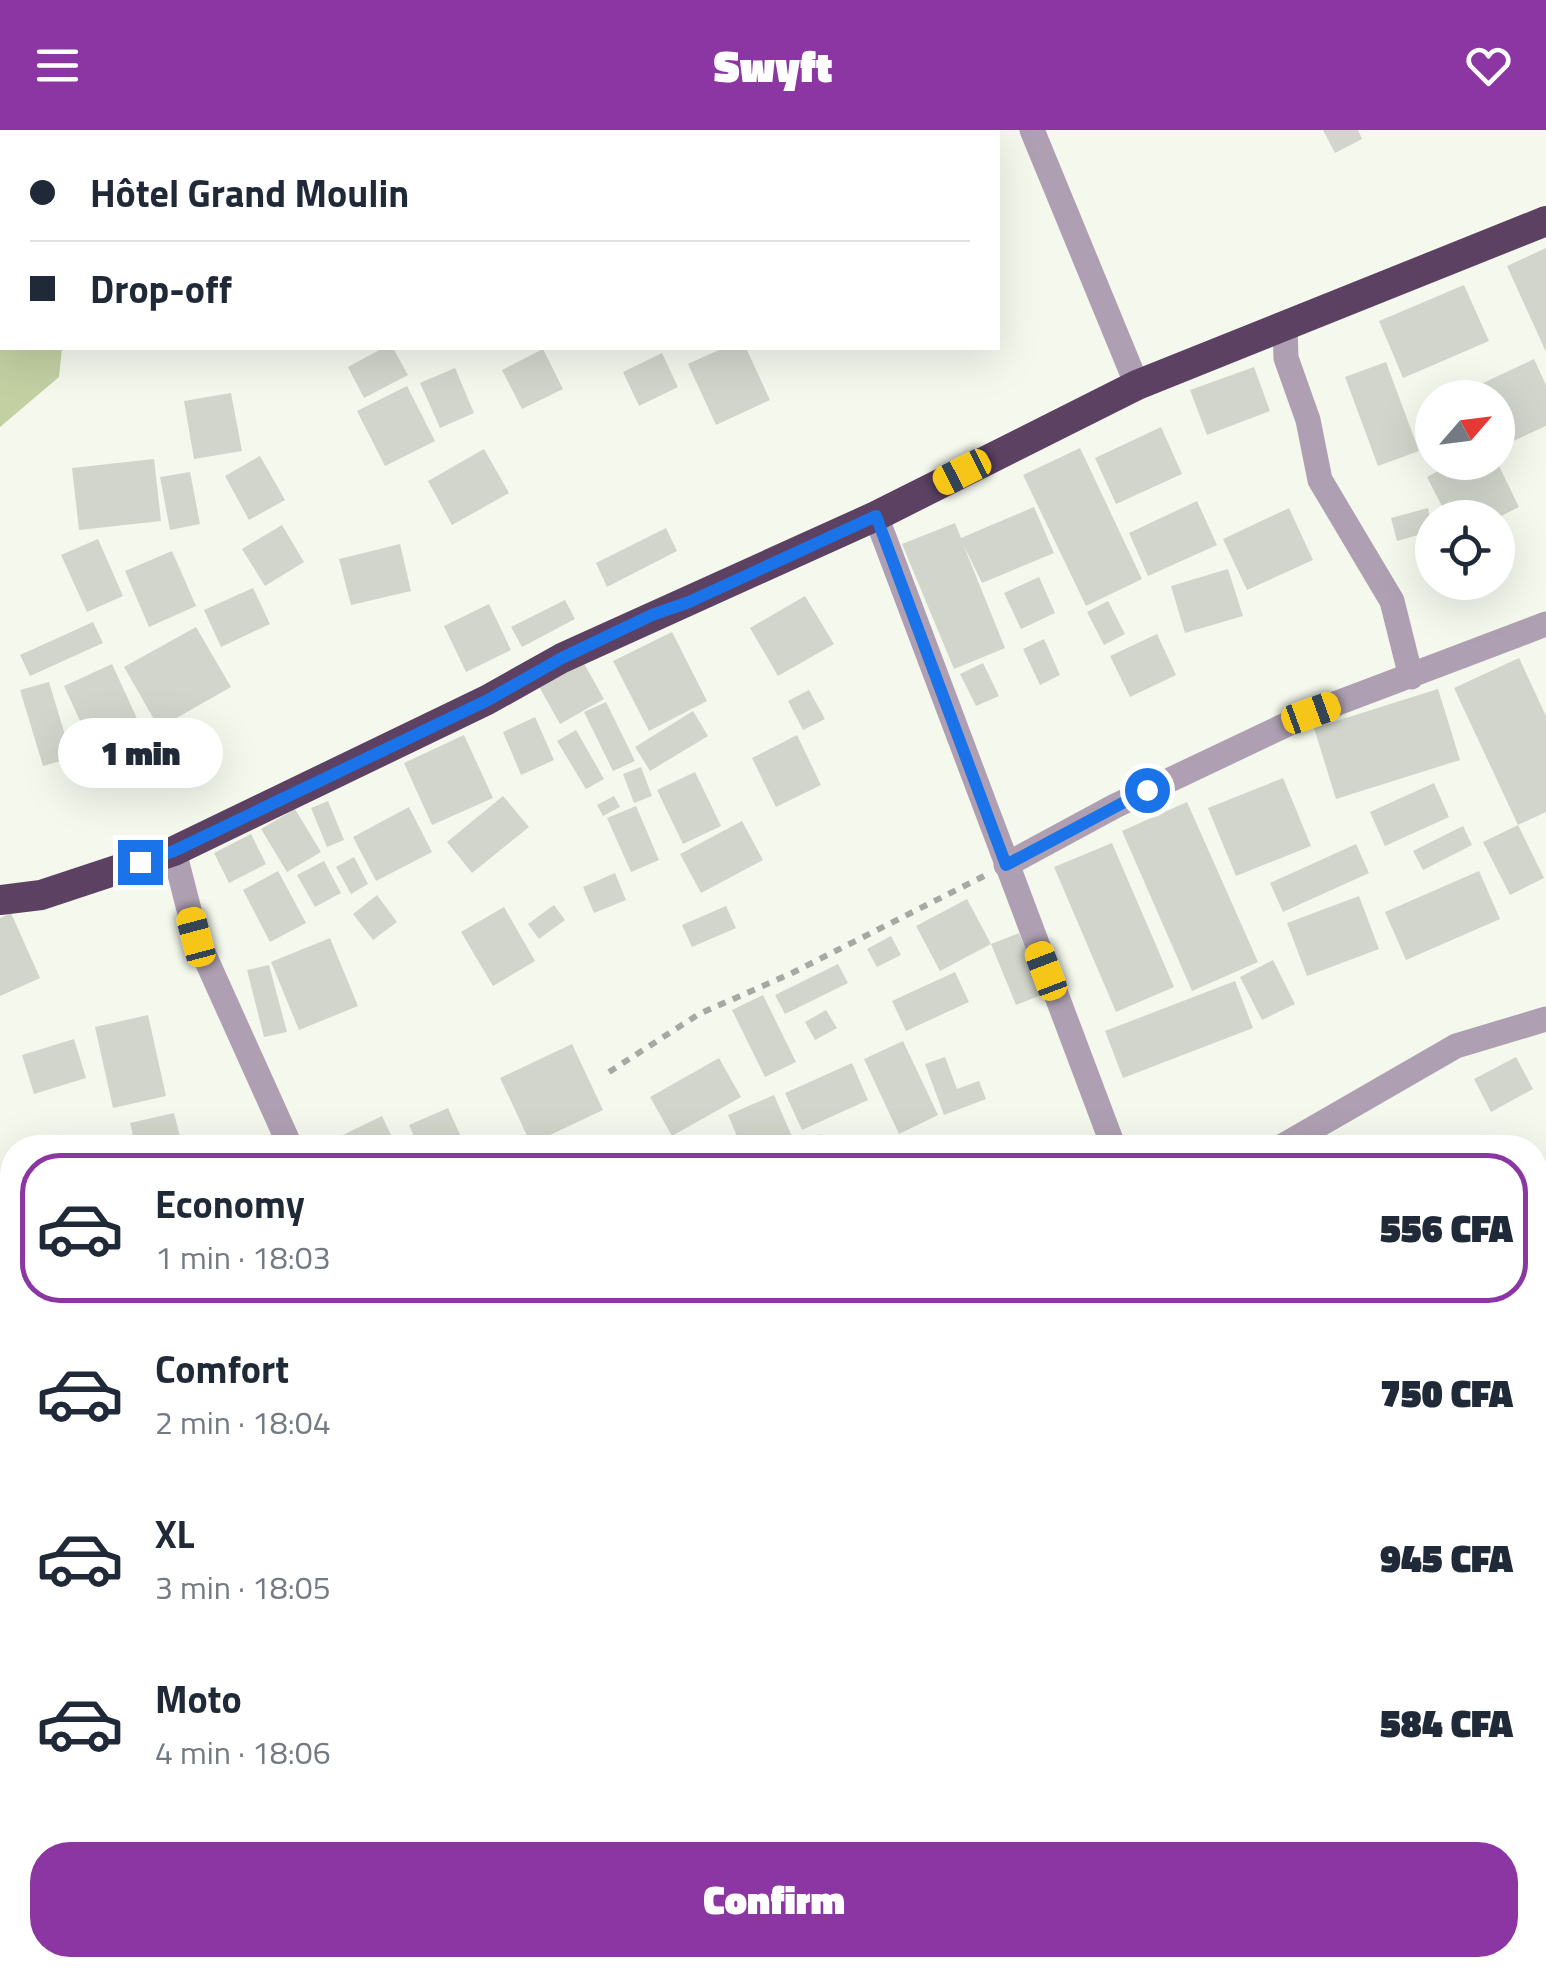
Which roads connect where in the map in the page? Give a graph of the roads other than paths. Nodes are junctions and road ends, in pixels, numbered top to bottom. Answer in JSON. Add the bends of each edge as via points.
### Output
{"nodes":[{"id":1,"x":1032,"y":130,"type":"edge"},
{"id":2,"x":1546,"y":221,"type":"edge"},
{"id":3,"x":1285,"y":325,"type":"junction"},
{"id":4,"x":1137,"y":385,"type":"junction"},
{"id":5,"x":876,"y":516,"type":"junction"},
{"id":6,"x":1546,"y":624,"type":"edge"},
{"id":7,"x":1411,"y":676,"type":"junction"},
{"id":8,"x":174,"y":851,"type":"junction"},
{"id":9,"x":1006,"y":865,"type":"junction"},
{"id":10,"x":0,"y":900,"type":"edge"},
{"id":11,"x":1546,"y":1018,"type":"edge"},
{"id":12,"x":285,"y":1135,"type":"edge"},
{"id":13,"x":1109,"y":1135,"type":"edge"},
{"id":14,"x":1302,"y":1135,"type":"edge"}],
"edges":[{"from":1,"to":4,"type":"street"},
{"from":2,"to":3,"type":"highway"},
{"from":3,"to":4,"type":"highway"},
{"from":3,"to":7,"type":"street","via":[[1286,358],[1320,480],[1392,601]]},
{"from":4,"to":5,"type":"highway"},
{"from":5,"to":8,"type":"highway","via":[[652,615]]},
{"from":5,"to":9,"type":"street"},
{"from":6,"to":7,"type":"street"},
{"from":7,"to":9,"type":"street","via":[[1311,713]]},
{"from":8,"to":10,"type":"highway","via":[[41,895]]},
{"from":8,"to":12,"type":"street","via":[[196,937]]},
{"from":9,"to":13,"type":"street"},
{"from":11,"to":14,"type":"street","via":[[1456,1046]]}]}
